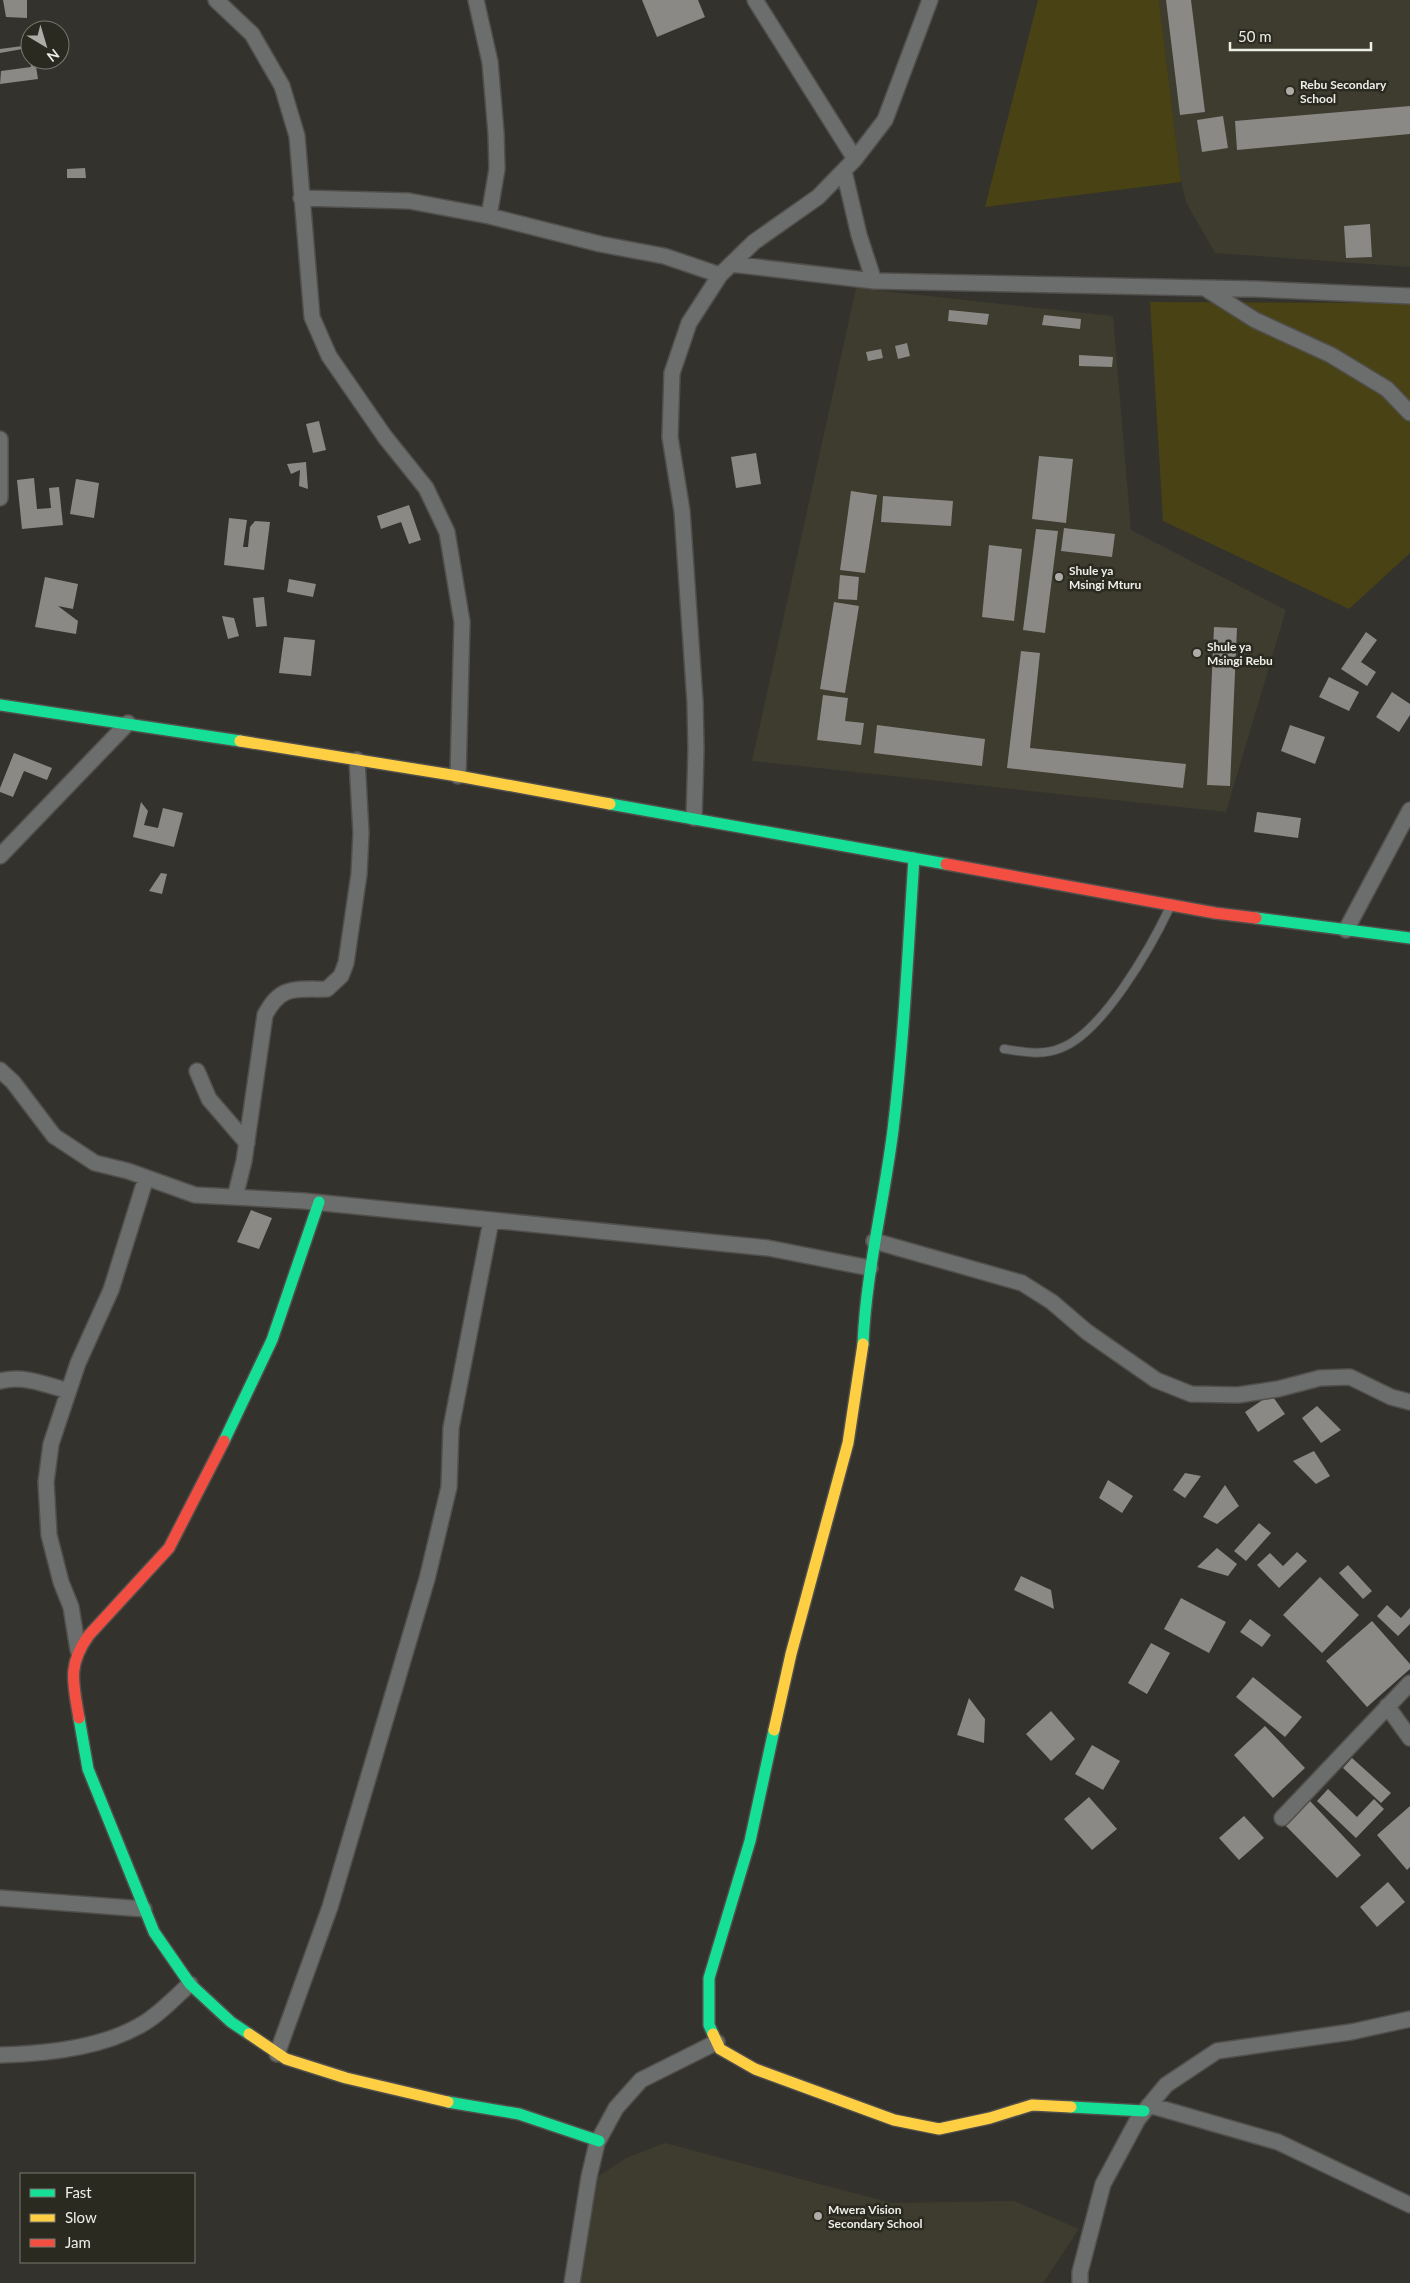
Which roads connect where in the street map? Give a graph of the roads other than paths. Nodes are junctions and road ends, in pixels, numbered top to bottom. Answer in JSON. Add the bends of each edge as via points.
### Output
{"nodes":[{"id":1,"x":216,"y":0,"type":"edge"},
{"id":2,"x":476,"y":0,"type":"edge"},
{"id":3,"x":755,"y":0,"type":"edge"},
{"id":4,"x":930,"y":0,"type":"edge"},
{"id":5,"x":856,"y":159,"type":"junction"},
{"id":6,"x":844,"y":171,"type":"junction"},
{"id":7,"x":301,"y":198,"type":"junction"},
{"id":8,"x":489,"y":216,"type":"junction"},
{"id":9,"x":726,"y":269,"type":"junction"},
{"id":10,"x":874,"y":280,"type":"junction"},
{"id":11,"x":1206,"y":289,"type":"junction"},
{"id":12,"x":1410,"y":296,"type":"edge"},
{"id":13,"x":1410,"y":413,"type":"edge"},
{"id":14,"x":0,"y":439,"type":"edge"},
{"id":15,"x":0,"y":498,"type":"edge"},
{"id":16,"x":0,"y":705,"type":"edge"},
{"id":17,"x":128,"y":723,"type":"junction"},
{"id":18,"x":357,"y":760,"type":"junction"},
{"id":19,"x":458,"y":776,"type":"junction"},
{"id":20,"x":1410,"y":810,"type":"edge"},
{"id":21,"x":694,"y":818,"type":"junction"},
{"id":22,"x":0,"y":856,"type":"edge"},
{"id":23,"x":914,"y":858,"type":"junction"},
{"id":24,"x":1170,"y":905,"type":"junction"},
{"id":25,"x":1346,"y":930,"type":"junction"},
{"id":26,"x":1410,"y":938,"type":"edge"},
{"id":27,"x":1004,"y":1050,"type":"dead end"},
{"id":28,"x":0,"y":1070,"type":"edge"},
{"id":29,"x":197,"y":1071,"type":"dead end"},
{"id":30,"x":247,"y":1143,"type":"junction"},
{"id":31,"x":146,"y":1178,"type":"junction"},
{"id":32,"x":235,"y":1197,"type":"junction"},
{"id":33,"x":319,"y":1202,"type":"junction"},
{"id":34,"x":491,"y":1221,"type":"junction"},
{"id":35,"x":874,"y":1241,"type":"junction"},
{"id":36,"x":870,"y":1268,"type":"junction"},
{"id":37,"x":0,"y":1381,"type":"edge"},
{"id":38,"x":68,"y":1392,"type":"junction"},
{"id":39,"x":1410,"y":1402,"type":"edge"},
{"id":40,"x":78,"y":1650,"type":"junction"},
{"id":41,"x":1410,"y":1683,"type":"edge"},
{"id":42,"x":1387,"y":1706,"type":"junction"},
{"id":43,"x":1410,"y":1738,"type":"edge"},
{"id":44,"x":1282,"y":1818,"type":"dead end"},
{"id":45,"x":0,"y":1898,"type":"edge"},
{"id":46,"x":144,"y":1909,"type":"junction"},
{"id":47,"x":190,"y":1984,"type":"junction"},
{"id":48,"x":1410,"y":2018,"type":"edge"},
{"id":49,"x":717,"y":2042,"type":"junction"},
{"id":50,"x":277,"y":2054,"type":"junction"},
{"id":51,"x":0,"y":2055,"type":"edge"},
{"id":52,"x":1146,"y":2108,"type":"junction"},
{"id":53,"x":598,"y":2141,"type":"junction"},
{"id":54,"x":1410,"y":2205,"type":"edge"},
{"id":55,"x":572,"y":2283,"type":"edge"},
{"id":56,"x":1080,"y":2283,"type":"edge"}],
"edges":[{"from":1,"to":7,"type":"street","via":[[252,34],[282,86],[297,136]]},
{"from":2,"to":8,"type":"street","via":[[490,62],[496,133],[497,169]]},
{"from":3,"to":5,"type":"street"},
{"from":4,"to":5,"type":"street","via":[[885,120]]},
{"from":5,"to":6,"type":"street"},
{"from":6,"to":9,"type":"street","via":[[818,197],[754,242]]},
{"from":6,"to":10,"type":"street"},
{"from":7,"to":8,"type":"street","via":[[409,201]]},
{"from":7,"to":19,"type":"street","via":[[312,317],[329,356],[426,488],[447,532],[462,622]]},
{"from":8,"to":9,"type":"street","via":[[600,244]]},
{"from":9,"to":10,"type":"street"},
{"from":9,"to":21,"type":"street","via":[[689,323],[672,373],[670,437],[682,511],[695,702]]},
{"from":10,"to":11,"type":"street"},
{"from":11,"to":12,"type":"street"},
{"from":11,"to":13,"type":"street","via":[[1255,320],[1331,355],[1379,384]]},
{"from":14,"to":15,"type":"street"},
{"from":16,"to":17,"type":"street"},
{"from":17,"to":18,"type":"street"},
{"from":17,"to":22,"type":"street"},
{"from":18,"to":19,"type":"street"},
{"from":18,"to":30,"type":"street","via":[[361,833],[359,874],[346,963],[341,976],[327,989],[292,990],[276,996],[272,1002],[265,1015]]},
{"from":19,"to":21,"type":"street"},
{"from":20,"to":25,"type":"street"},
{"from":21,"to":23,"type":"street"},
{"from":23,"to":24,"type":"street"},
{"from":23,"to":35,"type":"street","via":[[896,1104]]},
{"from":24,"to":25,"type":"street"},
{"from":24,"to":27,"type":"lane","via":[[1160,928],[1126,982],[1088,1030],[1062,1048],[1037,1054]]},
{"from":25,"to":26,"type":"street"},
{"from":28,"to":31,"type":"street","via":[[54,1136],[95,1163]]},
{"from":29,"to":30,"type":"street","via":[[209,1099]]},
{"from":30,"to":32,"type":"street"},
{"from":31,"to":32,"type":"street","via":[[195,1195]]},
{"from":31,"to":38,"type":"street","via":[[111,1290]]},
{"from":32,"to":33,"type":"street"},
{"from":33,"to":34,"type":"street"},
{"from":33,"to":40,"type":"street","via":[[272,1340],[169,1548]]},
{"from":34,"to":36,"type":"street","via":[[768,1248]]},
{"from":34,"to":50,"type":"street","via":[[451,1428],[449,1487],[427,1579],[330,1907]]},
{"from":35,"to":36,"type":"street"},
{"from":35,"to":39,"type":"street","via":[[1022,1283],[1156,1380],[1192,1394],[1238,1395],[1320,1378],[1350,1377],[1391,1397]]},
{"from":36,"to":49,"type":"street","via":[[863,1352],[848,1443],[791,1654],[750,1841],[710,1978],[709,2025]]},
{"from":37,"to":38,"type":"street","via":[[20,1378]]},
{"from":38,"to":40,"type":"street","via":[[51,1444],[46,1482],[49,1535],[71,1607]]},
{"from":40,"to":46,"type":"street","via":[[73,1682],[88,1769]]},
{"from":41,"to":42,"type":"street"},
{"from":42,"to":43,"type":"street"},
{"from":42,"to":44,"type":"street"},
{"from":45,"to":46,"type":"street"},
{"from":46,"to":47,"type":"street","via":[[154,1932]]},
{"from":47,"to":50,"type":"street","via":[[231,2022]]},
{"from":47,"to":51,"type":"street","via":[[156,2015],[112,2038],[58,2051]]},
{"from":48,"to":52,"type":"street","via":[[1351,2032],[1217,2051],[1166,2085]]},
{"from":49,"to":52,"type":"street","via":[[720,2049],[755,2069],[894,2120],[939,2129],[1032,2105]]},
{"from":49,"to":53,"type":"street","via":[[641,2080],[616,2108]]},
{"from":50,"to":53,"type":"street","via":[[286,2060],[346,2078],[443,2101],[519,2114]]},
{"from":52,"to":54,"type":"street","via":[[1278,2142]]},
{"from":52,"to":56,"type":"street","via":[[1103,2184]]},
{"from":53,"to":55,"type":"street"}]}
